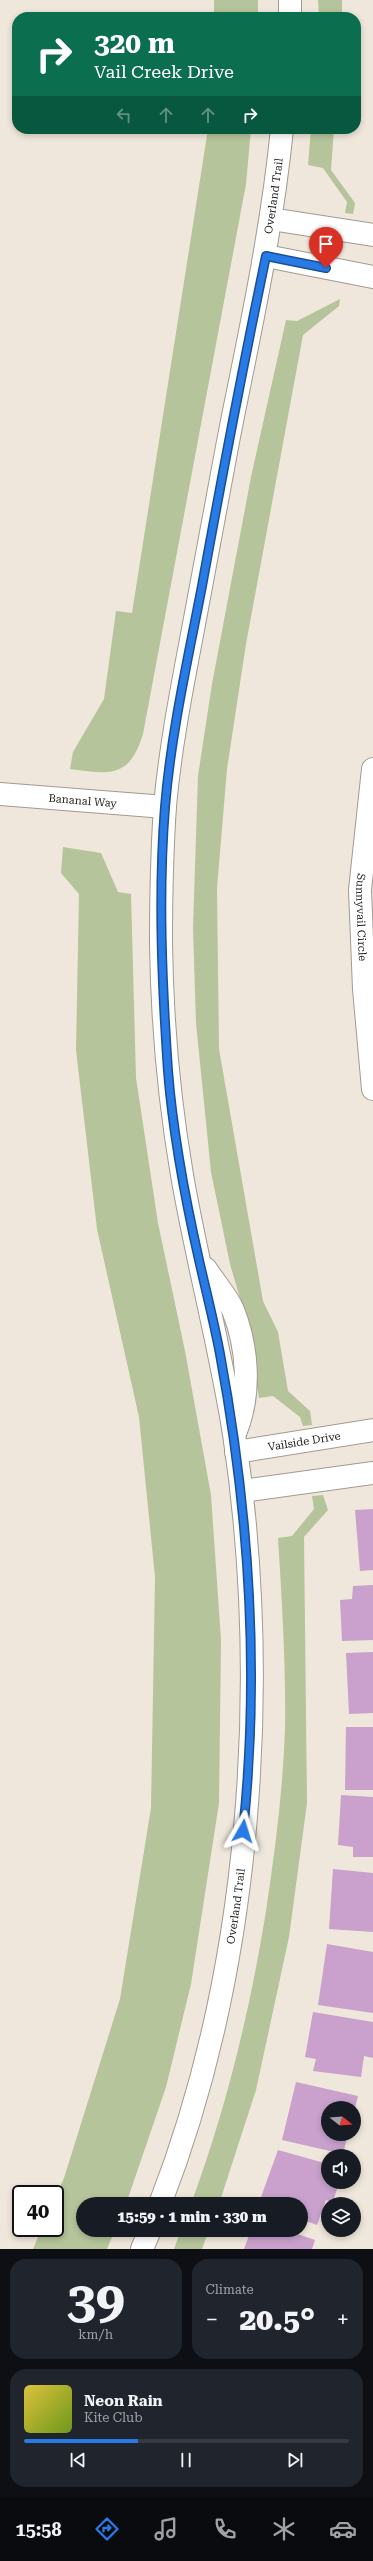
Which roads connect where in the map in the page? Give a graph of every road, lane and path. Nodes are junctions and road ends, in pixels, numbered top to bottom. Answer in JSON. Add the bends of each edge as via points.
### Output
{"nodes":[{"id":1,"x":290,"y":0,"type":"edge"},
{"id":2,"x":290,"y":12,"type":"edge"},
{"id":3,"x":281,"y":134,"type":"edge"},
{"id":4,"x":271,"y":219,"type":"junction"},
{"id":5,"x":373,"y":235,"type":"edge"},
{"id":6,"x":266,"y":256,"type":"junction"},
{"id":7,"x":373,"y":277,"type":"edge"},
{"id":8,"x":373,"y":769,"type":"edge"},
{"id":9,"x":0,"y":794,"type":"edge"},
{"id":10,"x":165,"y":807,"type":"junction"},
{"id":11,"x":373,"y":1089,"type":"edge"},
{"id":12,"x":373,"y":1430,"type":"edge"},
{"id":13,"x":235,"y":1444,"type":"junction"},
{"id":14,"x":373,"y":1473,"type":"edge"},
{"id":15,"x":242,"y":1491,"type":"junction"},
{"id":16,"x":163,"y":2197,"type":"edge"},
{"id":17,"x":147,"y":2237,"type":"edge"},
{"id":18,"x":142,"y":2249,"type":"edge"}],
"edges":[{"from":1,"to":2,"type":"street"},
{"from":3,"to":4,"type":"street","name":"Overland Trail"},
{"from":4,"to":5,"type":"street"},
{"from":4,"to":6,"type":"street","name":"Overland Trail"},
{"from":6,"to":7,"type":"street"},
{"from":6,"to":10,"type":"street","name":"Overland Trail","via":[[231,426],[177,716]]},
{"from":8,"to":11,"type":"street","name":"Sunnyvail Circle","via":[[360,890],[364,989]]},
{"from":9,"to":10,"type":"street","name":"Bananal Way"},
{"from":10,"to":13,"type":"street","name":"Overland Trail","via":[[161,945],[168,1075],[181,1171],[219,1349]]},
{"from":12,"to":13,"type":"street","name":"Vailside Drive"},
{"from":13,"to":15,"type":"street","name":"Overland Trail"},
{"from":14,"to":15,"type":"street"},
{"from":15,"to":16,"type":"street","name":"Overland Trail","via":[[250,1593],[250,1768],[233,1926],[210,2050]]},
{"from":17,"to":18,"type":"street"}]}
